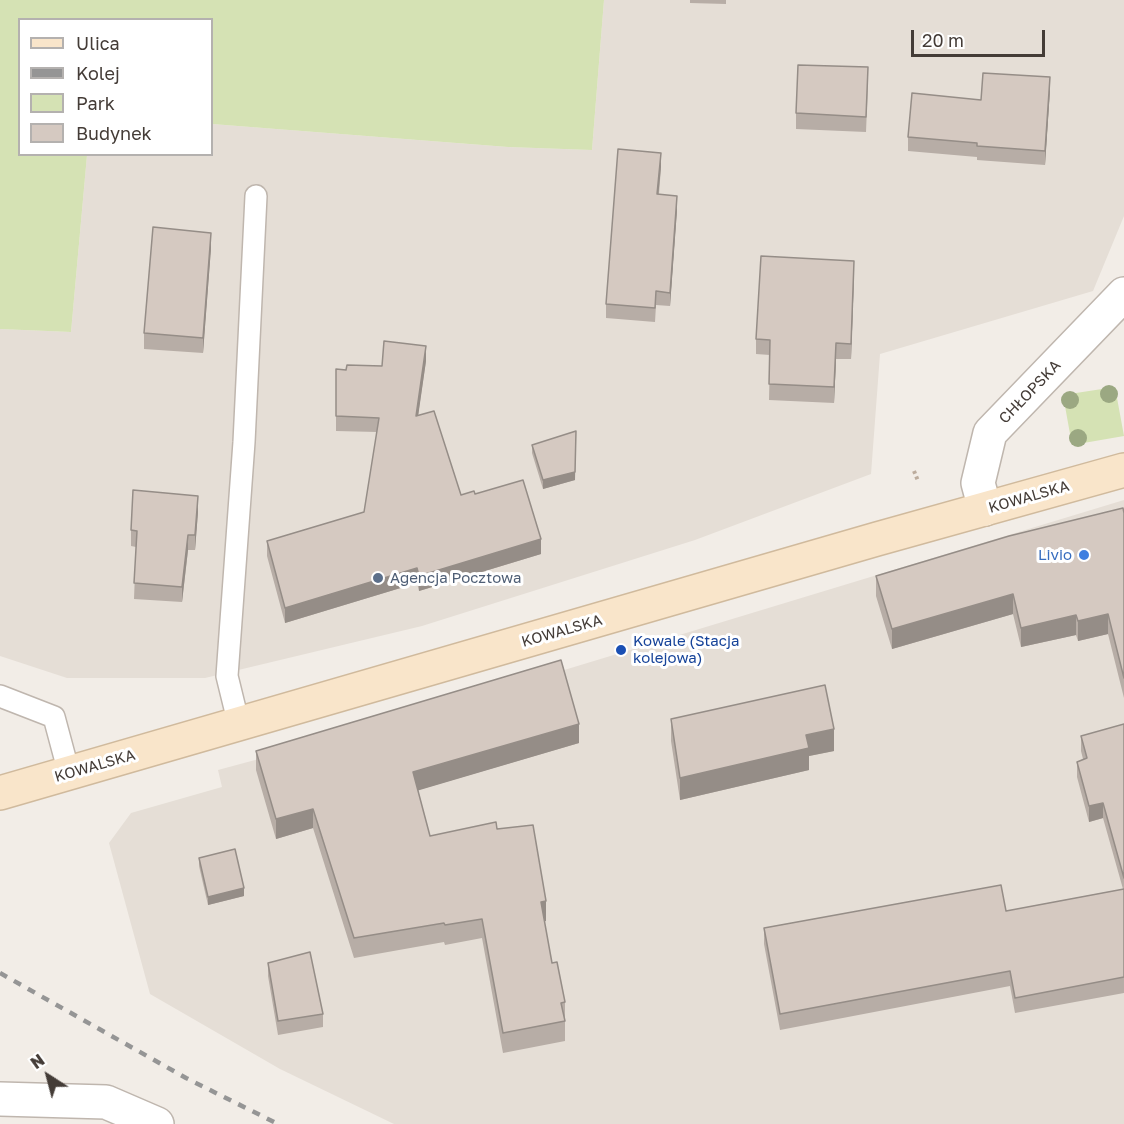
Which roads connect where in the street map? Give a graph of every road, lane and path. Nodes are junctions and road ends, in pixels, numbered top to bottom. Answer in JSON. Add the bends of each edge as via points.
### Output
{"nodes":[{"id":1,"x":256,"y":196,"type":"dead end"},
{"id":2,"x":1124,"y":294,"type":"edge"},
{"id":3,"x":1124,"y":470,"type":"edge"},
{"id":4,"x":914,"y":471,"type":"dead end"},
{"id":5,"x":918,"y":481,"type":"dead end"},
{"id":6,"x":985,"y":509,"type":"junction"},
{"id":7,"x":0,"y":696,"type":"edge"},
{"id":8,"x":238,"y":725,"type":"junction"},
{"id":9,"x":69,"y":773,"type":"junction"},
{"id":10,"x":0,"y":793,"type":"edge"},
{"id":11,"x":0,"y":1099,"type":"edge"},
{"id":12,"x":157,"y":1124,"type":"edge"}],
"edges":[{"from":1,"to":8,"type":"lane","via":[[227,676]]},
{"from":2,"to":6,"type":"street","name":"CHŁOPSKA","via":[[990,433],[978,483]]},
{"from":3,"to":6,"type":"street","name":"KOWALSKA"},
{"from":4,"to":5,"type":"path"},
{"from":6,"to":8,"type":"street","name":"KOWALSKA"},
{"from":7,"to":9,"type":"lane","via":[[54,717]]},
{"from":8,"to":9,"type":"street","name":"KOWALSKA"},
{"from":9,"to":10,"type":"street","name":"KOWALSKA"},
{"from":11,"to":12,"type":"street","via":[[106,1102]]}]}
